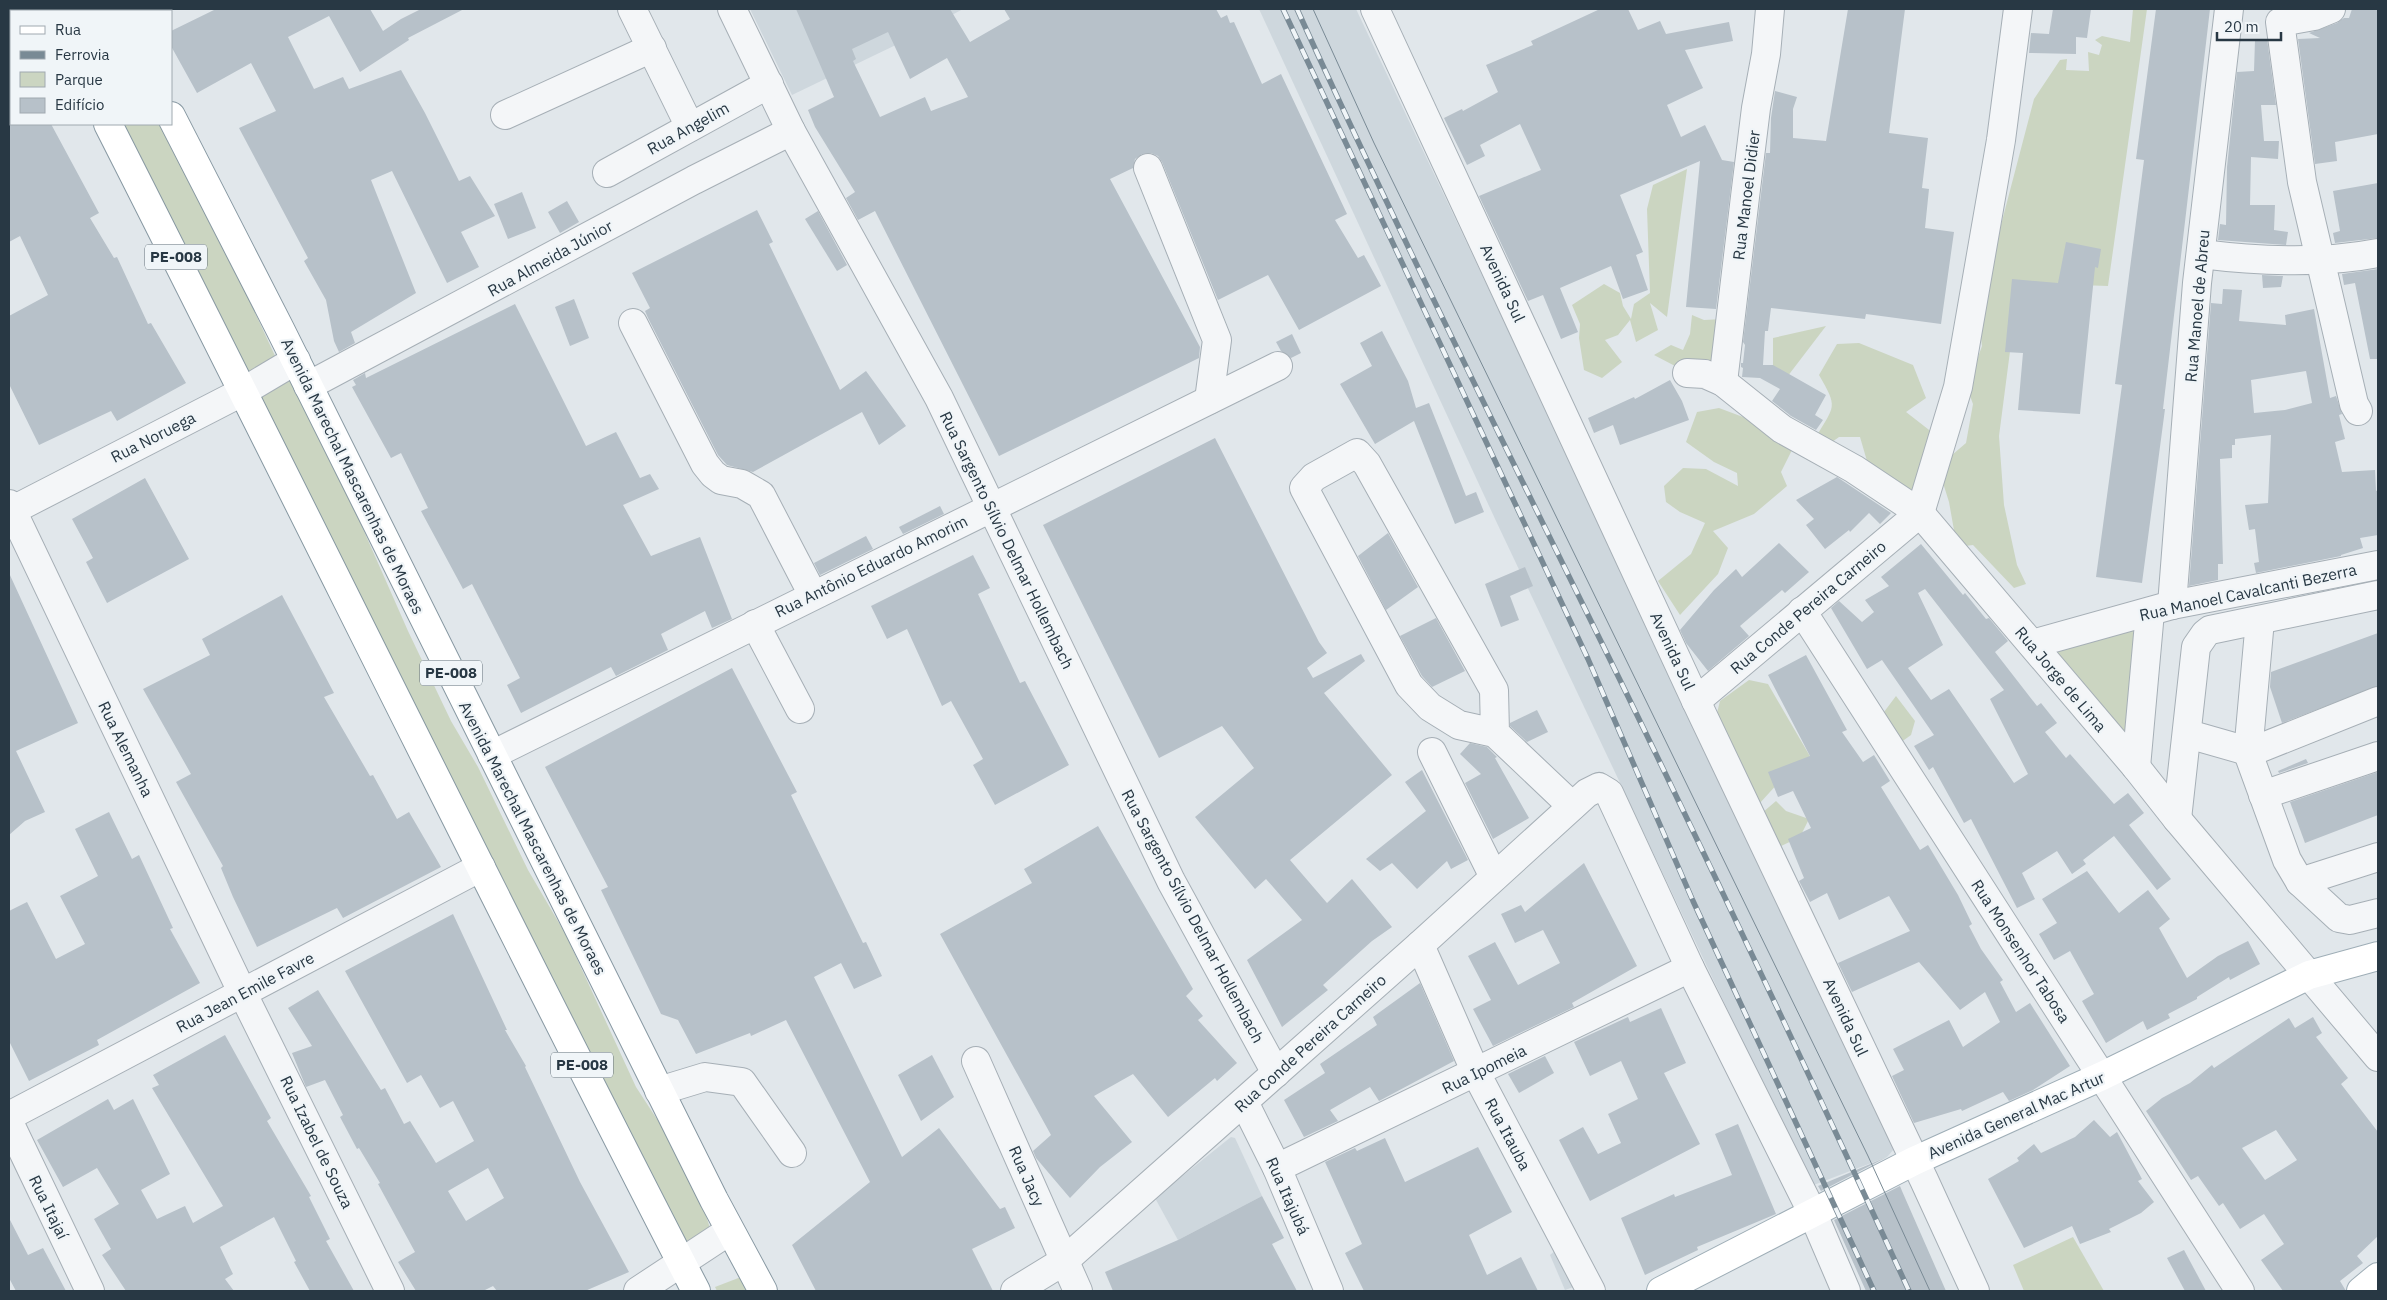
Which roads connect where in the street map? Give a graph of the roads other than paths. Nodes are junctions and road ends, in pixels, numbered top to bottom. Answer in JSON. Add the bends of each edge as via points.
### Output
{"nodes":[{"id":1,"x":632,"y":9,"type":"edge"},
{"id":2,"x":732,"y":9,"type":"edge"},
{"id":3,"x":1375,"y":9,"type":"edge"},
{"id":4,"x":1770,"y":9,"type":"edge"},
{"id":5,"x":2018,"y":9,"type":"edge"},
{"id":6,"x":2229,"y":9,"type":"edge"},
{"id":7,"x":2331,"y":9,"type":"edge"},
{"id":8,"x":652,"y":48,"type":"junction"},
{"id":9,"x":769,"y":84,"type":"junction"},
{"id":10,"x":505,"y":115,"type":"dead end"},
{"id":11,"x":172,"y":118,"type":"edge"},
{"id":12,"x":109,"y":125,"type":"edge"},
{"id":13,"x":690,"y":127,"type":"junction"},
{"id":14,"x":791,"y":131,"type":"junction"},
{"id":15,"x":1148,"y":168,"type":"dead end"},
{"id":16,"x":607,"y":173,"type":"dead end"},
{"id":17,"x":2378,"y":253,"type":"edge"},
{"id":18,"x":2201,"y":254,"type":"junction"},
{"id":19,"x":2321,"y":258,"type":"junction"},
{"id":20,"x":633,"y":323,"type":"dead end"},
{"id":21,"x":296,"y":360,"type":"junction"},
{"id":22,"x":1278,"y":366,"type":"dead end"},
{"id":23,"x":1687,"y":373,"type":"dead end"},
{"id":24,"x":1723,"y":382,"type":"junction"},
{"id":25,"x":308,"y":386,"type":"junction"},
{"id":26,"x":244,"y":390,"type":"junction"},
{"id":27,"x":1209,"y":400,"type":"junction"},
{"id":28,"x":2358,"y":411,"type":"dead end"},
{"id":29,"x":991,"y":506,"type":"junction"},
{"id":30,"x":10,"y":509,"type":"edge"},
{"id":31,"x":1920,"y":513,"type":"junction"},
{"id":32,"x":2378,"y":565,"type":"edge"},
{"id":33,"x":813,"y":595,"type":"junction"},
{"id":34,"x":2378,"y":595,"type":"edge"},
{"id":35,"x":2161,"y":608,"type":"junction"},
{"id":36,"x":1802,"y":611,"type":"junction"},
{"id":37,"x":2260,"y":620,"type":"junction"},
{"id":38,"x":755,"y":624,"type":"junction"},
{"id":39,"x":2032,"y":644,"type":"junction"},
{"id":40,"x":1696,"y":701,"type":"junction"},
{"id":41,"x":2378,"y":701,"type":"edge"},
{"id":42,"x":800,"y":709,"type":"dead end"},
{"id":43,"x":1495,"y":733,"type":"junction"},
{"id":44,"x":2188,"y":734,"type":"junction"},
{"id":45,"x":1432,"y":752,"type":"dead end"},
{"id":46,"x":2248,"y":753,"type":"junction"},
{"id":47,"x":492,"y":755,"type":"junction"},
{"id":48,"x":2378,"y":756,"type":"edge"},
{"id":49,"x":2136,"y":767,"type":"junction"},
{"id":50,"x":2263,"y":795,"type":"junction"},
{"id":51,"x":1572,"y":806,"type":"junction"},
{"id":52,"x":2177,"y":818,"type":"junction"},
{"id":53,"x":2378,"y":857,"type":"edge"},
{"id":54,"x":481,"y":867,"type":"junction"},
{"id":55,"x":1494,"y":877,"type":"junction"},
{"id":56,"x":2300,"y":882,"type":"junction"},
{"id":57,"x":2378,"y":912,"type":"edge"},
{"id":58,"x":1420,"y":945,"type":"junction"},
{"id":59,"x":2378,"y":956,"type":"edge"},
{"id":60,"x":1690,"y":968,"type":"junction"},
{"id":61,"x":2309,"y":975,"type":"junction"},
{"id":62,"x":243,"y":994,"type":"junction"},
{"id":63,"x":2378,"y":1056,"type":"edge"},
{"id":64,"x":976,"y":1061,"type":"dead end"},
{"id":65,"x":1276,"y":1073,"type":"junction"},
{"id":66,"x":1476,"y":1073,"type":"junction"},
{"id":67,"x":2102,"y":1076,"type":"junction"},
{"id":68,"x":659,"y":1091,"type":"junction"},
{"id":69,"x":1244,"y":1102,"type":"junction"},
{"id":70,"x":9,"y":1116,"type":"edge"},
{"id":71,"x":9,"y":1122,"type":"edge"},
{"id":72,"x":792,"y":1153,"type":"dead end"},
{"id":73,"x":1914,"y":1161,"type":"junction"},
{"id":74,"x":1277,"y":1168,"type":"junction"},
{"id":75,"x":1813,"y":1214,"type":"junction"},
{"id":76,"x":729,"y":1231,"type":"junction"},
{"id":77,"x":1064,"y":1261,"type":"junction"},
{"id":78,"x":682,"y":1263,"type":"junction"},
{"id":79,"x":2378,"y":1277,"type":"edge"},
{"id":80,"x":90,"y":1291,"type":"edge"},
{"id":81,"x":390,"y":1291,"type":"edge"},
{"id":82,"x":638,"y":1291,"type":"edge"},
{"id":83,"x":696,"y":1291,"type":"edge"},
{"id":84,"x":763,"y":1291,"type":"edge"},
{"id":85,"x":1015,"y":1291,"type":"edge"},
{"id":86,"x":1078,"y":1291,"type":"edge"},
{"id":87,"x":1329,"y":1291,"type":"edge"},
{"id":88,"x":1591,"y":1291,"type":"edge"},
{"id":89,"x":1661,"y":1291,"type":"edge"},
{"id":90,"x":1846,"y":1291,"type":"edge"},
{"id":91,"x":1975,"y":1291,"type":"edge"},
{"id":92,"x":2240,"y":1291,"type":"edge"},
{"id":93,"x":2361,"y":1291,"type":"edge"}],
"edges":[{"from":1,"to":8,"type":"street"},
{"from":2,"to":9,"type":"street","name":"Rua Sargento Sílvio Delmar Hollembach"},
{"from":3,"to":40,"type":"street","name":"Avenida Sul"},
{"from":4,"to":24,"type":"street","name":"Rua Manoel Didier"},
{"from":5,"to":31,"type":"street","via":[[2001,140],[1956,397]]},
{"from":6,"to":18,"type":"street","name":"Rua Manoel de Abreu"},
{"from":7,"to":19,"type":"street","via":[[2314,16],[2280,22],[2295,142]]},
{"from":8,"to":10,"type":"street"},
{"from":8,"to":13,"type":"street"},
{"from":9,"to":13,"type":"street","name":"Rua Angelim"},
{"from":9,"to":14,"type":"street","name":"Rua Sargento Sílvio Delmar Hollembach"},
{"from":11,"to":21,"type":"main road","name":"Avenida Marechal Mascarenhas de Moraes","number":"PE-008"},
{"from":12,"to":26,"type":"main road","number":"PE-008"},
{"from":13,"to":16,"type":"street","name":"Rua Angelim"},
{"from":14,"to":25,"type":"street","name":"Rua Almeida Júnior"},
{"from":14,"to":29,"type":"street","name":"Rua Sargento Sílvio Delmar Hollembach","via":[[939,398]]},
{"from":15,"to":27,"type":"street","via":[[1217,340]]},
{"from":17,"to":19,"type":"street"},
{"from":18,"to":19,"type":"street","via":[[2250,260]]},
{"from":18,"to":35,"type":"street","name":"Rua Manoel de Abreu"},
{"from":19,"to":28,"type":"street"},
{"from":20,"to":33,"type":"street","via":[[705,464],[721,480],[742,484],[761,495]]},
{"from":21,"to":25,"type":"main road","name":"Avenida Marechal Mascarenhas de Moraes","number":"PE-008"},
{"from":21,"to":26,"type":"street","name":"Rua Noruega"},
{"from":22,"to":27,"type":"street","name":"Rua Antônio Eduardo Amorim"},
{"from":23,"to":24,"type":"street","name":"Rua Jorge de Lima","via":[[1705,374]]},
{"from":24,"to":31,"type":"street","name":"Rua Jorge de Lima","via":[[1782,429],[1854,469]]},
{"from":25,"to":47,"type":"main road","name":"Avenida Marechal Mascarenhas de Moraes","number":"PE-008"},
{"from":26,"to":30,"type":"street","name":"Rua Noruega"},
{"from":26,"to":54,"type":"main road","number":"PE-008"},
{"from":27,"to":29,"type":"street","name":"Rua Antônio Eduardo Amorim"},
{"from":29,"to":33,"type":"street","name":"Rua Antônio Eduardo Amorim"},
{"from":29,"to":65,"type":"street","name":"Rua Sargento Sílvio Delmar Hollembach","via":[[1171,881]]},
{"from":30,"to":62,"type":"street","name":"Rua Alemanha"},
{"from":31,"to":36,"type":"street","name":"Rua Conde Pereira Carneiro"},
{"from":31,"to":39,"type":"street","name":"Rua Jorge de Lima"},
{"from":32,"to":35,"type":"street","name":"Rua Manoel Cavalcanti Bezerra"},
{"from":33,"to":38,"type":"street","name":"Rua Antônio Eduardo Amorim"},
{"from":34,"to":37,"type":"street"},
{"from":35,"to":39,"type":"street","name":"Rua Manoel Cavalcanti Bezerra"},
{"from":35,"to":49,"type":"street","name":"Rua Manoel de Abreu"},
{"from":36,"to":40,"type":"street","name":"Rua Conde Pereira Carneiro"},
{"from":36,"to":67,"type":"street","name":"Rua Monsenhor Tabosa"},
{"from":37,"to":44,"type":"street","via":[[2210,630],[2198,642]]},
{"from":37,"to":46,"type":"street"},
{"from":38,"to":42,"type":"street"},
{"from":38,"to":47,"type":"street","name":"Rua Antônio Eduardo Amorim"},
{"from":39,"to":49,"type":"street","name":"Rua Jorge de Lima"},
{"from":40,"to":73,"type":"street","name":"Avenida Sul"},
{"from":41,"to":46,"type":"street"},
{"from":43,"to":43,"type":"street","via":[[1494,690],[1368,464],[1357,453],[1314,477],[1304,488],[1409,685],[1430,707],[1459,725]]},
{"from":43,"to":51,"type":"street"},
{"from":44,"to":46,"type":"street"},
{"from":44,"to":52,"type":"street"},
{"from":45,"to":55,"type":"street"},
{"from":46,"to":50,"type":"street"},
{"from":47,"to":68,"type":"main road","name":"Avenida Marechal Mascarenhas de Moraes","number":"PE-008"},
{"from":48,"to":50,"type":"street"},
{"from":49,"to":52,"type":"street","name":"Rua Jorge de Lima"},
{"from":50,"to":56,"type":"street","via":[[2287,860]]},
{"from":51,"to":55,"type":"street","name":"Rua Conde Pereira Carneiro"},
{"from":51,"to":60,"type":"street","name":"Rua Conde Pereira Carneiro","via":[[1599,787],[1609,793]]},
{"from":52,"to":61,"type":"street","name":"Rua Jorge de Lima"},
{"from":53,"to":56,"type":"street"},
{"from":54,"to":62,"type":"street","name":"Rua Jean Emile Favre"},
{"from":54,"to":78,"type":"main road","number":"PE-008"},
{"from":55,"to":58,"type":"street","name":"Rua Conde Pereira Carneiro"},
{"from":56,"to":57,"type":"street","via":[[2339,918],[2350,920]]},
{"from":58,"to":65,"type":"street","name":"Rua Conde Pereira Carneiro"},
{"from":58,"to":66,"type":"street","name":"Rua Itauba"},
{"from":59,"to":61,"type":"main road","name":"Avenida General Mac Artur"},
{"from":60,"to":66,"type":"street","name":"Rua Ipomeia"},
{"from":60,"to":75,"type":"street"},
{"from":61,"to":63,"type":"street","name":"Rua Jorge de Lima"},
{"from":61,"to":67,"type":"main road","name":"Avenida General Mac Artur"},
{"from":62,"to":70,"type":"street","name":"Rua Jean Emile Favre"},
{"from":62,"to":81,"type":"street","name":"Rua Izabel de Souza"},
{"from":64,"to":77,"type":"street","name":"Rua Jacy"},
{"from":65,"to":69,"type":"street","name":"Rua Conde Pereira Carneiro"},
{"from":66,"to":74,"type":"street","name":"Rua Ipomeia"},
{"from":66,"to":88,"type":"street","name":"Rua Itauba"},
{"from":67,"to":73,"type":"main road","name":"Avenida General Mac Artur"},
{"from":67,"to":92,"type":"street","name":"Rua Monsenhor Tabosa"},
{"from":68,"to":72,"type":"street","via":[[705,1077],[742,1082]]},
{"from":68,"to":76,"type":"main road","name":"Avenida Marechal Mascarenhas de Moraes","number":"PE-008"},
{"from":69,"to":74,"type":"street","name":"Rua Itajubá"},
{"from":69,"to":77,"type":"street","name":"Rua Conde Pereira Carneiro"},
{"from":71,"to":80,"type":"street","name":"Rua Itajaí"},
{"from":73,"to":75,"type":"main road","name":"Avenida General Mac Artur"},
{"from":73,"to":91,"type":"street","name":"Avenida Sul"},
{"from":74,"to":87,"type":"street","name":"Rua Itajubá"},
{"from":75,"to":89,"type":"main road","name":"Avenida General Mac Artur"},
{"from":75,"to":90,"type":"street"},
{"from":76,"to":78,"type":"street"},
{"from":76,"to":84,"type":"main road","name":"Avenida Marechal Mascarenhas de Moraes","number":"PE-008"},
{"from":77,"to":85,"type":"street","name":"Rua Conde Pereira Carneiro"},
{"from":77,"to":86,"type":"street","name":"Rua Jacy"},
{"from":78,"to":82,"type":"street"},
{"from":78,"to":83,"type":"main road","number":"PE-008"},
{"from":79,"to":93,"type":"main road"}]}
